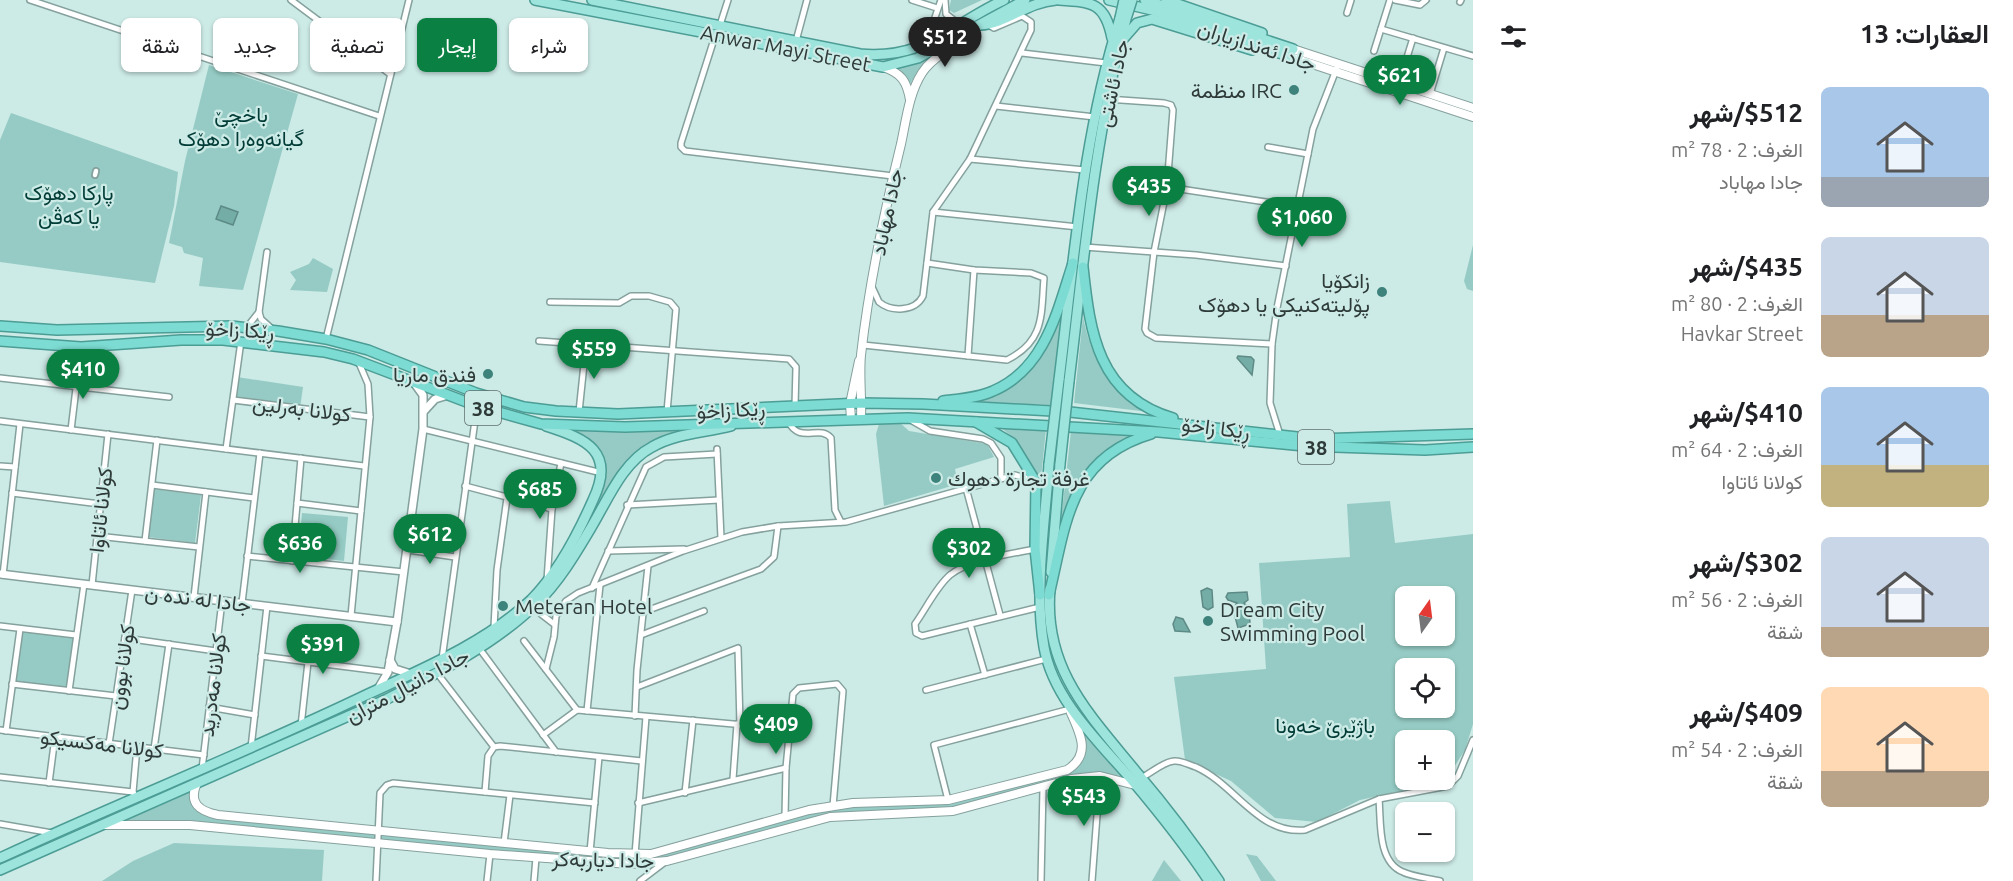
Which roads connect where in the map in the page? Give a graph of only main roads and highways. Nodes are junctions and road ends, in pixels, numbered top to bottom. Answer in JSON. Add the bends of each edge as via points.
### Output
{"nodes":[{"id":1,"x":535,"y":0,"type":"edge"},
{"id":2,"x":592,"y":0,"type":"edge"},
{"id":3,"x":994,"y":0,"type":"edge"},
{"id":4,"x":1004,"y":0,"type":"edge"},
{"id":5,"x":1025,"y":0,"type":"edge"},
{"id":6,"x":1058,"y":0,"type":"edge"},
{"id":7,"x":1109,"y":0,"type":"edge"},
{"id":8,"x":1124,"y":0,"type":"edge"},
{"id":9,"x":1132,"y":0,"type":"edge"},
{"id":10,"x":1145,"y":0,"type":"edge"},
{"id":11,"x":1166,"y":0,"type":"edge"},
{"id":12,"x":627,"y":3,"type":"edge"},
{"id":13,"x":984,"y":9,"type":"junction"},
{"id":14,"x":1123,"y":18,"type":"junction"},
{"id":15,"x":971,"y":25,"type":"junction"},
{"id":16,"x":718,"y":29,"type":"junction"},
{"id":17,"x":1116,"y":42,"type":"junction"},
{"id":18,"x":1292,"y":53,"type":"junction"},
{"id":19,"x":883,"y":67,"type":"junction"},
{"id":20,"x":1336,"y":68,"type":"junction"},
{"id":21,"x":910,"y":105,"type":"junction"},
{"id":22,"x":1473,"y":108,"type":"edge"},
{"id":23,"x":1473,"y":117,"type":"edge"},
{"id":24,"x":1073,"y":263,"type":"junction"},
{"id":25,"x":1083,"y":267,"type":"junction"},
{"id":26,"x":0,"y":326,"type":"edge"},
{"id":27,"x":0,"y":341,"type":"edge"},
{"id":28,"x":861,"y":357,"type":"junction"},
{"id":29,"x":1064,"y":381,"type":"junction"},
{"id":30,"x":861,"y":403,"type":"junction"},
{"id":31,"x":850,"y":404,"type":"junction"},
{"id":32,"x":923,"y":404,"type":"junction"},
{"id":33,"x":856,"y":419,"type":"junction"},
{"id":34,"x":974,"y":420,"type":"junction"},
{"id":35,"x":746,"y":422,"type":"junction"},
{"id":36,"x":1190,"y":423,"type":"junction"},
{"id":37,"x":541,"y":424,"type":"junction"},
{"id":38,"x":1159,"y":432,"type":"junction"},
{"id":39,"x":1473,"y":434,"type":"edge"},
{"id":40,"x":1473,"y":447,"type":"edge"},
{"id":41,"x":550,"y":583,"type":"junction"},
{"id":42,"x":1045,"y":595,"type":"junction"},
{"id":43,"x":1060,"y":690,"type":"junction"},
{"id":44,"x":1138,"y":782,"type":"junction"},
{"id":45,"x":197,"y":783,"type":"junction"},
{"id":46,"x":1013,"y":785,"type":"junction"},
{"id":47,"x":1016,"y":795,"type":"junction"},
{"id":48,"x":97,"y":826,"type":"junction"},
{"id":49,"x":1,"y":856,"type":"edge"},
{"id":50,"x":0,"y":870,"type":"edge"},
{"id":51,"x":1209,"y":881,"type":"edge"},
{"id":52,"x":1219,"y":881,"type":"edge"}],
"edges":[{"from":1,"to":16,"type":"main road","name":"Anwar Mayi Street"},
{"from":2,"to":12,"type":"main road","name":"Anwar Mayi Street"},
{"from":3,"to":13,"type":"main road"},
{"from":4,"to":13,"type":"main road","name":"Anwar Mayi Street"},
{"from":5,"to":15,"type":"main road","name":"Anwar Mayi Street"},
{"from":6,"to":15,"type":"main road","via":[[1033,4],[989,25]]},
{"from":6,"to":17,"type":"main road","via":[[1100,8]]},
{"from":7,"to":18,"type":"main road","name":"جادا ئەندازیاران"},
{"from":8,"to":14,"type":"main road","name":"جادا ئاشتی","bridge":true},
{"from":9,"to":14,"type":"main road","name":"جادا ئاشتی","bridge":true},
{"from":10,"to":18,"type":"main road","name":"جادا ئەندازیاران"},
{"from":11,"to":18,"type":"main road","via":[[1247,26]]},
{"from":12,"to":16,"type":"main road","name":"Anwar Mayi Street"},
{"from":13,"to":15,"type":"main road","name":"Anwar Mayi Street"},
{"from":14,"to":17,"type":"main road","name":"جادا ئاشتی"},
{"from":15,"to":16,"type":"main road","name":"Anwar Mayi Street","via":[[912,51],[882,56]]},
{"from":15,"to":19,"type":"main road","name":"Anwar Mayi Street","via":[[918,58]]},
{"from":15,"to":21,"type":"main road","name":"جادا مهاباد","via":[[956,46],[922,72]]},
{"from":16,"to":19,"type":"main road","name":"Anwar Mayi Street"},
{"from":17,"to":18,"type":"main road","via":[[1137,23],[1152,19],[1234,45]]},
{"from":17,"to":24,"type":"main road","name":"جادا ئاشتی","via":[[1106,63],[1095,117]]},
{"from":17,"to":25,"type":"main road","name":"جادا ئاشتی"},
{"from":18,"to":20,"type":"main road","name":"جادا ئەندازیاران"},
{"from":19,"to":21,"type":"main road","via":[[903,78]]},
{"from":20,"to":22,"type":"main road","name":"جادا ئەندازیاران"},
{"from":20,"to":23,"type":"main road","name":"جادا ئەندازیاران"},
{"from":21,"to":28,"type":"main road","name":"جادا مهاباد","via":[[893,176]]},
{"from":24,"to":29,"type":"main road","name":"جادا ئاشتی"},
{"from":24,"to":32,"type":"highway","via":[[1053,325],[1040,350],[1019,374],[991,392]]},
{"from":25,"to":29,"type":"main road","name":"جادا ئاشتی"},
{"from":25,"to":36,"type":"highway","via":[[1091,332],[1115,380],[1148,407]]},
{"from":26,"to":31,"type":"highway","name":"ڕێکا زاخۆ","number":"38","via":[[57,330],[247,327],[278,331],[368,350],[476,393],[524,407],[579,412],[667,412]]},
{"from":27,"to":37,"type":"highway","name":"ڕێکا زاخۆ","number":"38","via":[[81,347],[181,340],[241,341],[324,352],[358,360],[448,396]]},
{"from":28,"to":30,"type":"main road","name":"جادا مهاباد"},
{"from":28,"to":31,"type":"main road"},
{"from":29,"to":42,"type":"main road","bridge":true,"via":[[1060,464]]},
{"from":29,"to":42,"type":"main road","bridge":true,"via":[[1049,464]]},
{"from":30,"to":31,"type":"highway","name":"ڕێکا زاخۆ","number":"38"},
{"from":30,"to":32,"type":"highway","name":"ڕێکا زاخۆ","number":"38"},
{"from":30,"to":33,"type":"main road","name":"جادا مهاباد"},
{"from":31,"to":33,"type":"main road"},
{"from":32,"to":36,"type":"highway","name":"ڕێکا زاخۆ","number":"38"},
{"from":33,"to":34,"type":"highway","name":"ڕێکا زاخۆ","number":"38"},
{"from":33,"to":35,"type":"highway","name":"ڕێکا زاخۆ","number":"38"},
{"from":34,"to":38,"type":"highway","name":"ڕێکا زاخۆ","number":"38"},
{"from":34,"to":42,"type":"highway","via":[[1012,443],[1033,474],[1037,492],[1035,549]]},
{"from":35,"to":37,"type":"highway","name":"ڕێکا زاخۆ","number":"38","via":[[625,427]]},
{"from":35,"to":41,"type":"main road","name":"جادا دانيال متران","via":[[672,437],[649,448],[621,477],[574,555]]},
{"from":36,"to":39,"type":"highway","name":"ڕێکا زاخۆ","number":"38","via":[[1316,439]]},
{"from":37,"to":41,"type":"main road","name":"جادا دانيال متران","via":[[578,436],[592,446],[601,461],[602,473],[585,520]]},
{"from":38,"to":40,"type":"highway","name":"ڕێکا زاخۆ","number":"38","via":[[1304,446],[1425,450]]},
{"from":38,"to":42,"type":"highway","via":[[1136,438],[1115,450],[1081,482]]},
{"from":41,"to":45,"type":"main road","name":"جادا دانيال متران","via":[[535,605],[513,624],[437,673]]},
{"from":41,"to":49,"type":"main road","name":"جادا دانيال متران","via":[[494,627],[442,659],[301,726]]},
{"from":42,"to":43,"type":"main road","via":[[1040,607],[1046,659]]},
{"from":42,"to":44,"type":"main road","via":[[1053,644],[1071,688]]},
{"from":43,"to":44,"type":"main road","via":[[1093,737]]},
{"from":43,"to":46,"type":"main road","name":"جادا دیاربه‌كر","via":[[1082,742],[1082,754],[1077,764],[1060,772]]},
{"from":44,"to":47,"type":"main road","name":"جادا دیاربه‌كر","via":[[1100,776],[1071,779]]},
{"from":44,"to":51,"type":"main road"},
{"from":44,"to":52,"type":"main road"},
{"from":45,"to":46,"type":"main road","name":"جادا دیاربه‌كر","via":[[194,803],[210,814],[635,855],[833,806],[948,800]]},
{"from":45,"to":48,"type":"main road","name":"جادا دانيال متران"},
{"from":46,"to":47,"type":"main road"},
{"from":47,"to":48,"type":"main road","name":"جادا دیاربه‌كر","via":[[953,811],[830,818],[667,861],[630,864],[159,823]]},
{"from":48,"to":50,"type":"main road","name":"جادا دانيال متران"}]}
